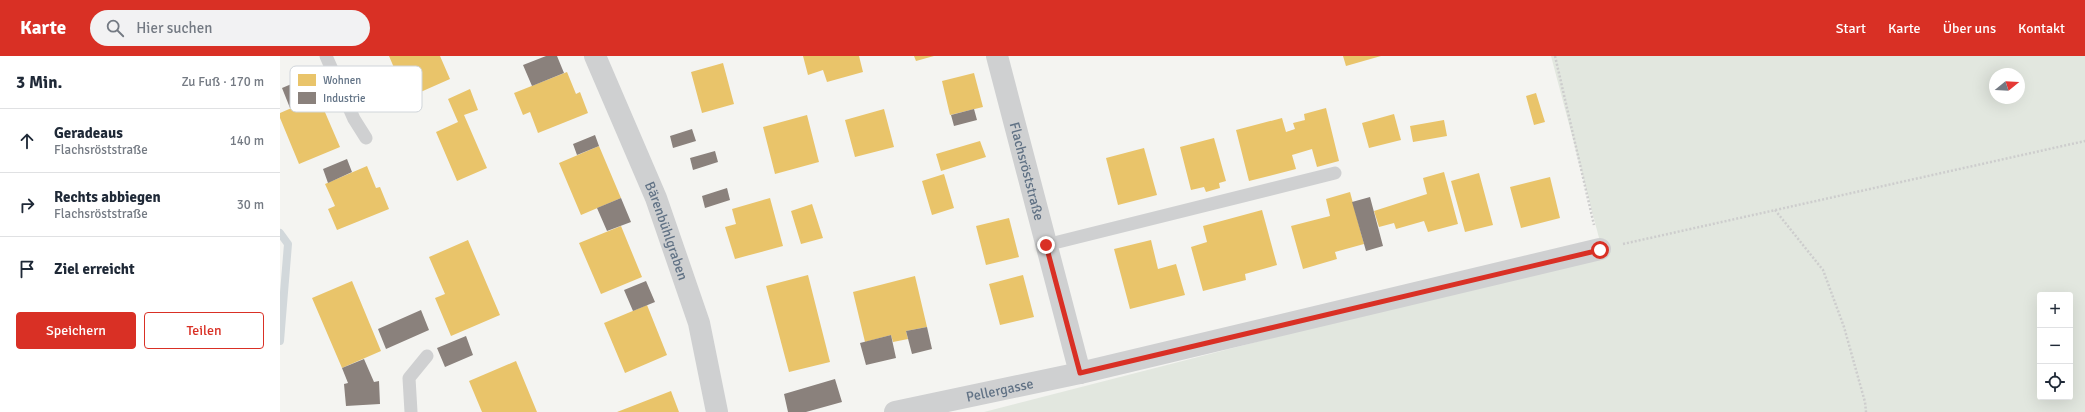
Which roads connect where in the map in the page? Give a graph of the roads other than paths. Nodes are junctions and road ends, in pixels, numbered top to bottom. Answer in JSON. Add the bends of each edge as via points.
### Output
{"nodes":[{"id":1,"x":326,"y":56,"type":"edge"},
{"id":2,"x":595,"y":56,"type":"edge"},
{"id":3,"x":997,"y":56,"type":"edge"},
{"id":4,"x":330,"y":66,"type":"edge"},
{"id":5,"x":351,"y":112,"type":"edge"},
{"id":6,"x":366,"y":138,"type":"dead end"},
{"id":7,"x":1335,"y":173,"type":"dead end"},
{"id":8,"x":1046,"y":245,"type":"junction"},
{"id":9,"x":1600,"y":250,"type":"road end"},
{"id":10,"x":427,"y":356,"type":"dead end"},
{"id":11,"x":1080,"y":373,"type":"junction"},
{"id":12,"x":410,"y":412,"type":"edge"},
{"id":13,"x":717,"y":412,"type":"edge"},
{"id":14,"x":896,"y":412,"type":"edge"}],
"edges":[{"from":1,"to":4,"type":"lane"},
{"from":2,"to":13,"type":"street","name":"Bärenbühlgraben","via":[[656,198],[697,316]]},
{"from":3,"to":8,"type":"street","name":"Flachsröststraße"},
{"from":5,"to":6,"type":"lane"},
{"from":7,"to":8,"type":"lane"},
{"from":8,"to":11,"type":"street","name":"Flachsröststraße"},
{"from":9,"to":11,"type":"street"},
{"from":10,"to":12,"type":"lane","via":[[409,378]]},
{"from":11,"to":14,"type":"street","name":"Pellergasse"}]}
